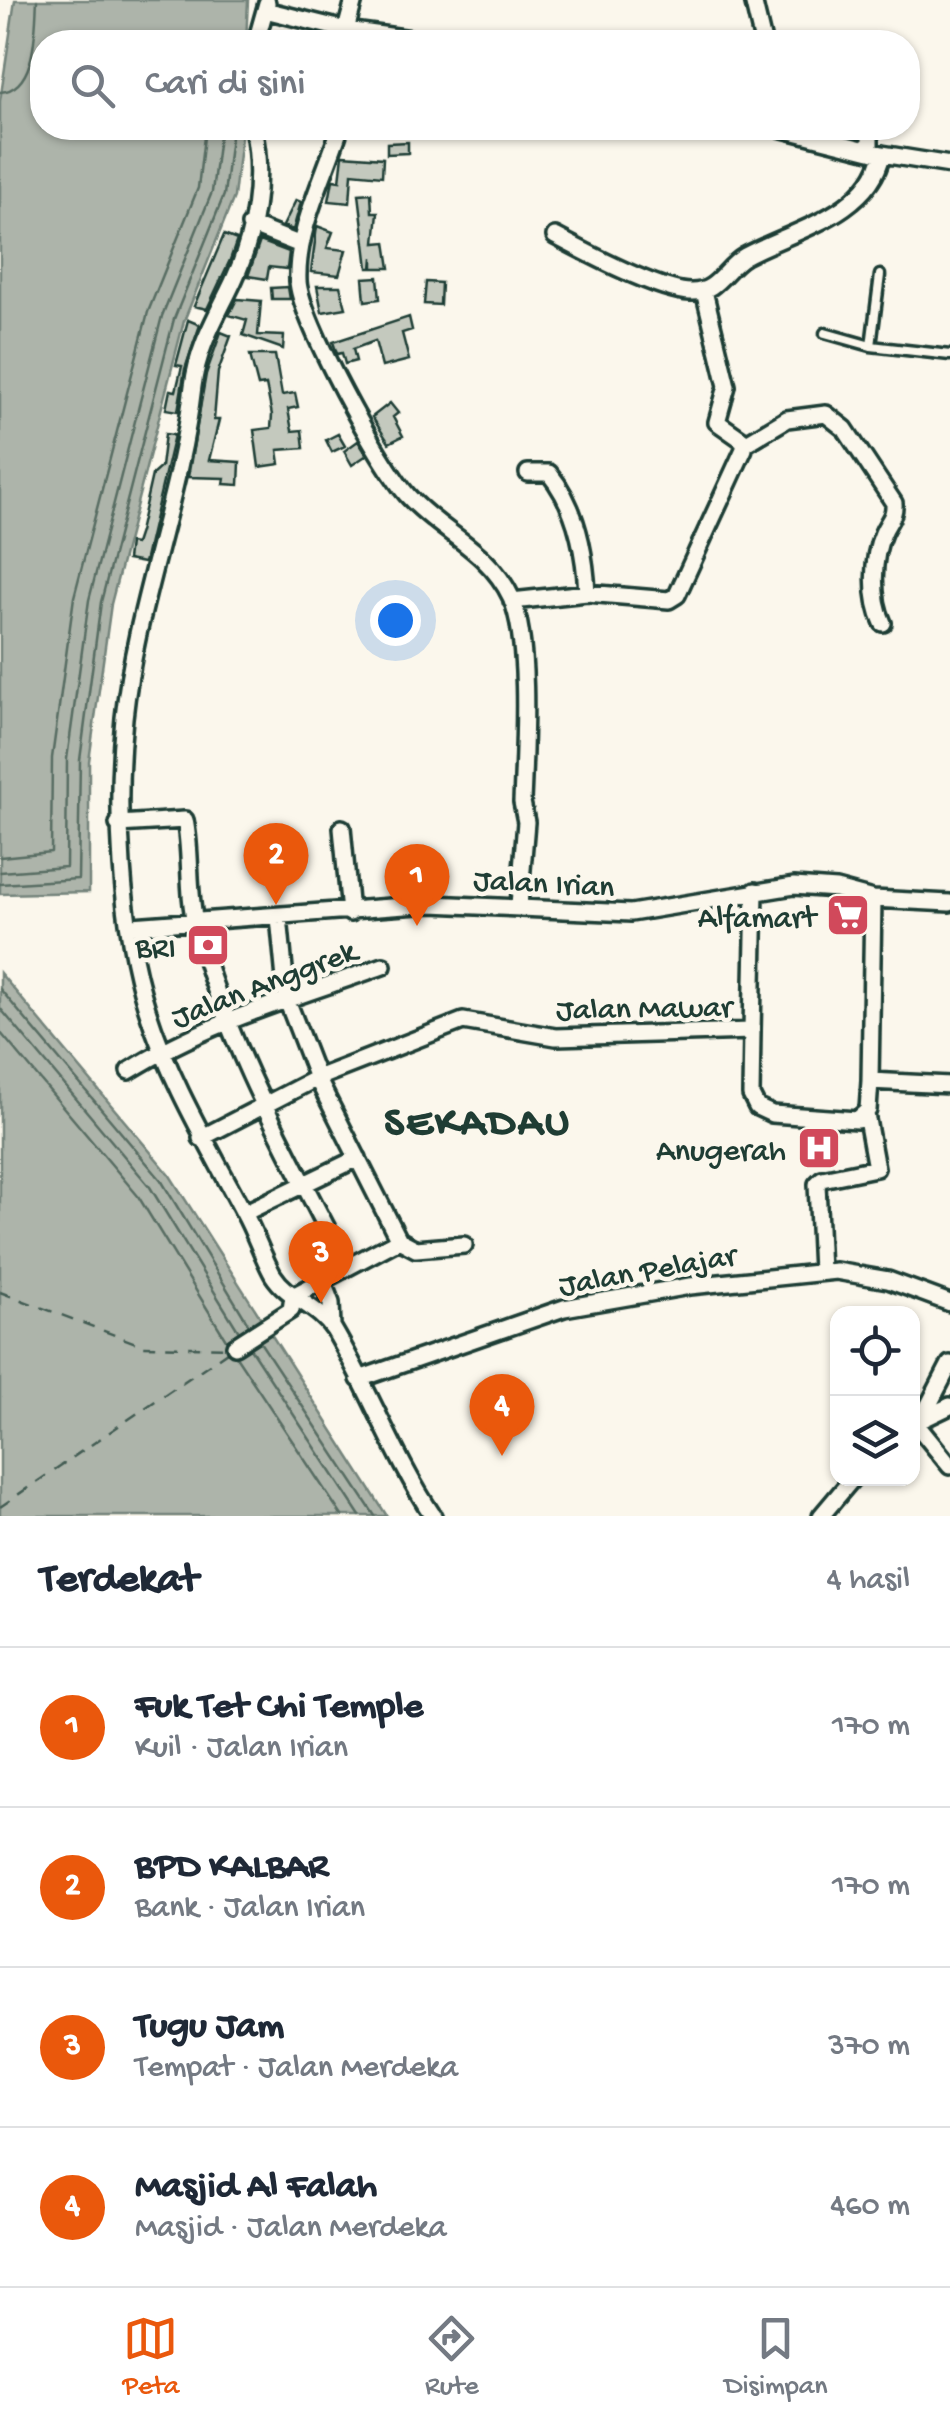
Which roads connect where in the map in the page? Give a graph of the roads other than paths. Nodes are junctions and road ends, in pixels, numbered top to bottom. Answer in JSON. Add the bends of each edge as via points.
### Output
{"nodes":[{"id":1,"x":354,"y":0,"type":"edge"},
{"id":2,"x":753,"y":0,"type":"edge"},
{"id":3,"x":266,"y":5,"type":"edge"},
{"id":4,"x":259,"y":30,"type":"edge"},
{"id":5,"x":346,"y":30,"type":"joint"},
{"id":6,"x":759,"y":30,"type":"edge"},
{"id":7,"x":256,"y":140,"type":"edge"},
{"id":8,"x":336,"y":140,"type":"edge"},
{"id":9,"x":826,"y":140,"type":"edge"},
{"id":10,"x":873,"y":140,"type":"edge"},
{"id":11,"x":876,"y":153,"type":"junction"},
{"id":12,"x":950,"y":165,"type":"edge"},
{"id":13,"x":250,"y":225,"type":"junction"},
{"id":14,"x":555,"y":236,"type":"dead end"},
{"id":15,"x":301,"y":246,"type":"junction"},
{"id":16,"x":880,"y":276,"type":"dead end"},
{"id":17,"x":704,"y":291,"type":"junction"},
{"id":18,"x":825,"y":333,"type":"dead end"},
{"id":19,"x":872,"y":346,"type":"junction"},
{"id":20,"x":950,"y":355,"type":"edge"},
{"id":21,"x":744,"y":444,"type":"junction"},
{"id":22,"x":528,"y":473,"type":"dead end"},
{"id":23,"x":587,"y":593,"type":"junction"},
{"id":24,"x":512,"y":601,"type":"junction"},
{"id":25,"x":884,"y":622,"type":"dead end"},
{"id":26,"x":118,"y":824,"type":"junction"},
{"id":27,"x":342,"y":828,"type":"dead end"},
{"id":28,"x":756,"y":891,"type":"junction"},
{"id":29,"x":873,"y":899,"type":"junction"},
{"id":30,"x":950,"y":903,"type":"edge"},
{"id":31,"x":519,"y":904,"type":"junction"},
{"id":32,"x":350,"y":913,"type":"junction"},
{"id":33,"x":279,"y":916,"type":"junction"},
{"id":34,"x":194,"y":922,"type":"junction"},
{"id":35,"x":132,"y":926,"type":"junction"},
{"id":36,"x":383,"y":966,"type":"dead end"},
{"id":37,"x":286,"y":1000,"type":"junction"},
{"id":38,"x":226,"y":1022,"type":"junction"},
{"id":39,"x":752,"y":1032,"type":"junction"},
{"id":40,"x":163,"y":1050,"type":"junction"},
{"id":41,"x":129,"y":1071,"type":"dead end"},
{"id":42,"x":317,"y":1078,"type":"junction"},
{"id":43,"x":870,"y":1082,"type":"junction"},
{"id":44,"x":950,"y":1084,"type":"edge"},
{"id":45,"x":262,"y":1107,"type":"junction"},
{"id":46,"x":866,"y":1114,"type":"junction"},
{"id":47,"x":201,"y":1138,"type":"junction"},
{"id":48,"x":358,"y":1158,"type":"junction"},
{"id":49,"x":303,"y":1182,"type":"junction"},
{"id":50,"x":244,"y":1213,"type":"junction"},
{"id":51,"x":399,"y":1240,"type":"junction"},
{"id":52,"x":464,"y":1245,"type":"dead end"},
{"id":53,"x":347,"y":1268,"type":"junction"},
{"id":54,"x":820,"y":1271,"type":"junction"},
{"id":55,"x":322,"y":1280,"type":"junction"},
{"id":56,"x":292,"y":1296,"type":"junction"},
{"id":57,"x":950,"y":1304,"type":"edge"},
{"id":58,"x":332,"y":1326,"type":"junction"},
{"id":59,"x":235,"y":1346,"type":"dead end"},
{"id":60,"x":950,"y":1364,"type":"edge"},
{"id":61,"x":359,"y":1379,"type":"junction"},
{"id":62,"x":950,"y":1406,"type":"edge"},
{"id":63,"x":920,"y":1419,"type":"edge"},
{"id":64,"x":920,"y":1422,"type":"edge"},
{"id":65,"x":920,"y":1428,"type":"edge"},
{"id":66,"x":950,"y":1466,"type":"edge"},
{"id":67,"x":846,"y":1486,"type":"edge"},
{"id":68,"x":433,"y":1516,"type":"edge"},
{"id":69,"x":821,"y":1516,"type":"edge"}],
"edges":[{"from":1,"to":5,"type":"street"},
{"from":2,"to":6,"type":"street"},
{"from":3,"to":4,"type":"street"},
{"from":3,"to":5,"type":"street"},
{"from":7,"to":13,"type":"street","via":[[260,171]]},
{"from":8,"to":15,"type":"street"},
{"from":9,"to":11,"type":"street"},
{"from":10,"to":11,"type":"street"},
{"from":11,"to":12,"type":"street"},
{"from":11,"to":17,"type":"street","via":[[877,175],[842,206],[815,226],[741,259]]},
{"from":13,"to":15,"type":"street"},
{"from":13,"to":26,"type":"street","via":[[238,270],[199,354],[177,478],[143,604],[124,716]]},
{"from":14,"to":17,"type":"street","via":[[674,289]]},
{"from":15,"to":24,"type":"street","via":[[301,296],[375,450],[408,496],[492,568]]},
{"from":16,"to":19,"type":"lane"},
{"from":17,"to":21,"type":"street","via":[[727,386],[717,422]]},
{"from":18,"to":19,"type":"lane"},
{"from":19,"to":20,"type":"lane"},
{"from":21,"to":23,"type":"street","via":[[674,599]]},
{"from":21,"to":25,"type":"street","via":[[806,413],[826,414],[845,429],[894,504],[877,547],[875,586]]},
{"from":22,"to":23,"type":"street","via":[[549,473],[561,490],[583,548]]},
{"from":23,"to":24,"type":"street"},
{"from":24,"to":31,"type":"street","via":[[521,656],[526,822]]},
{"from":26,"to":34,"type":"street","via":[[185,820]]},
{"from":26,"to":35,"type":"street"},
{"from":27,"to":32,"type":"street"},
{"from":28,"to":29,"type":"street","name":"Jalan Irian","via":[[815,886]]},
{"from":28,"to":31,"type":"street","name":"Jalan Irian","via":[[631,913]]},
{"from":28,"to":39,"type":"street"},
{"from":29,"to":30,"type":"street","name":"Jalan Irian"},
{"from":29,"to":43,"type":"street"},
{"from":31,"to":32,"type":"street","name":"Jalan Irian"},
{"from":32,"to":33,"type":"street","name":"Jalan Irian"},
{"from":33,"to":34,"type":"street","name":"Jalan Irian"},
{"from":33,"to":37,"type":"street"},
{"from":34,"to":35,"type":"street","name":"Jalan Irian"},
{"from":34,"to":38,"type":"street"},
{"from":35,"to":40,"type":"street"},
{"from":36,"to":37,"type":"street","name":"Jalan Anggrek"},
{"from":37,"to":38,"type":"street","name":"Jalan Anggrek"},
{"from":37,"to":42,"type":"street"},
{"from":38,"to":40,"type":"street","name":"Jalan Anggrek"},
{"from":38,"to":45,"type":"street"},
{"from":39,"to":42,"type":"street","name":"Jalan Mawar","via":[[556,1037],[472,1019]]},
{"from":39,"to":46,"type":"street","name":"Jalan Mawar","via":[[751,1095],[757,1107],[816,1118],[857,1120]]},
{"from":40,"to":41,"type":"street","name":"Jalan Anggrek"},
{"from":40,"to":47,"type":"street"},
{"from":42,"to":45,"type":"street","name":"Jalan Mawar"},
{"from":42,"to":48,"type":"street"},
{"from":43,"to":44,"type":"street"},
{"from":43,"to":46,"type":"street"},
{"from":45,"to":47,"type":"street","name":"Jalan Mawar"},
{"from":45,"to":49,"type":"street"},
{"from":46,"to":54,"type":"street","via":[[876,1168],[818,1182]]},
{"from":47,"to":50,"type":"street"},
{"from":48,"to":49,"type":"street"},
{"from":48,"to":51,"type":"street"},
{"from":49,"to":50,"type":"street"},
{"from":49,"to":53,"type":"street"},
{"from":50,"to":56,"type":"street","via":[[274,1276]]},
{"from":51,"to":52,"type":"street","via":[[421,1250]]},
{"from":51,"to":53,"type":"street"},
{"from":53,"to":55,"type":"street"},
{"from":54,"to":57,"type":"street","name":"Jalan Pelajar","via":[[875,1276]]},
{"from":54,"to":61,"type":"street","name":"Jalan Pelajar","via":[[564,1308]]},
{"from":55,"to":56,"type":"street"},
{"from":55,"to":58,"type":"street"},
{"from":56,"to":58,"type":"street"},
{"from":56,"to":59,"type":"street","via":[[291,1310]]},
{"from":58,"to":61,"type":"street"},
{"from":60,"to":63,"type":"street"},
{"from":61,"to":68,"type":"street"},
{"from":62,"to":64,"type":"street"},
{"from":65,"to":66,"type":"street"},
{"from":67,"to":69,"type":"street"}]}
